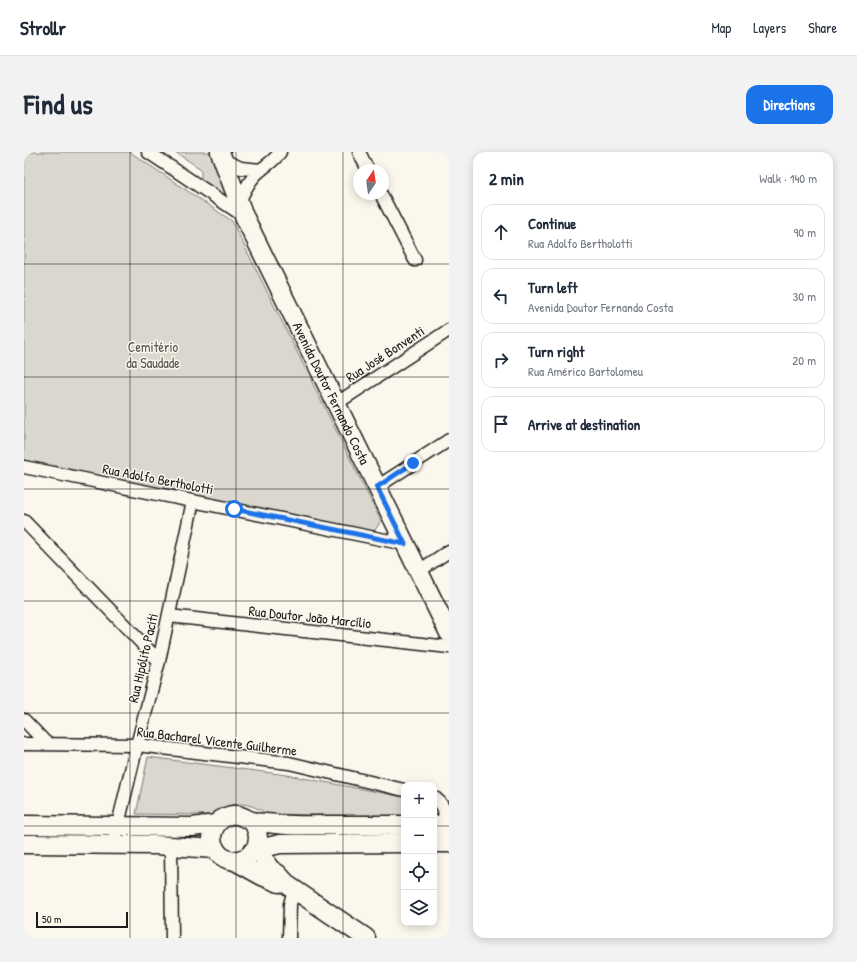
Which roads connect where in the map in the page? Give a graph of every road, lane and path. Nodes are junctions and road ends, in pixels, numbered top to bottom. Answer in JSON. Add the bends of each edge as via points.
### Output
{"nodes":[{"id":1,"x":148,"y":152,"type":"edge"},
{"id":2,"x":280,"y":152,"type":"edge"},
{"id":3,"x":359,"y":152,"type":"edge"},
{"id":4,"x":222,"y":156,"type":"edge"},
{"id":5,"x":365,"y":164,"type":"edge"},
{"id":6,"x":261,"y":170,"type":"junction"},
{"id":7,"x":384,"y":200,"type":"edge"},
{"id":8,"x":241,"y":209,"type":"junction"},
{"id":9,"x":415,"y":260,"type":"dead end"},
{"id":10,"x":449,"y":330,"type":"edge"},
{"id":11,"x":337,"y":403,"type":"junction"},
{"id":12,"x":449,"y":440,"type":"edge"},
{"id":13,"x":24,"y":467,"type":"edge"},
{"id":14,"x":377,"y":487,"type":"junction"},
{"id":15,"x":193,"y":501,"type":"junction"},
{"id":16,"x":24,"y":521,"type":"edge"},
{"id":17,"x":405,"y":544,"type":"junction"},
{"id":18,"x":449,"y":551,"type":"edge"},
{"id":19,"x":419,"y":571,"type":"junction"},
{"id":20,"x":169,"y":616,"type":"junction"},
{"id":21,"x":449,"y":633,"type":"edge"},
{"id":22,"x":449,"y":647,"type":"edge"},
{"id":23,"x":159,"y":661,"type":"junction"},
{"id":24,"x":24,"y":720,"type":"edge"},
{"id":25,"x":24,"y":744,"type":"edge"},
{"id":26,"x":47,"y":744,"type":"junction"},
{"id":27,"x":137,"y":745,"type":"junction"},
{"id":28,"x":401,"y":789,"type":"edge"},
{"id":29,"x":449,"y":797,"type":"edge"},
{"id":30,"x":437,"y":798,"type":"edge"},
{"id":31,"x":437,"y":800,"type":"edge"},
{"id":32,"x":252,"y":821,"type":"junction"},
{"id":33,"x":216,"y":824,"type":"junction"},
{"id":34,"x":24,"y":825,"type":"edge"},
{"id":35,"x":401,"y":825,"type":"edge"},
{"id":36,"x":441,"y":825,"type":"edge"},
{"id":37,"x":118,"y":826,"type":"junction"},
{"id":38,"x":401,"y":843,"type":"edge"},
{"id":39,"x":437,"y":843,"type":"edge"},
{"id":40,"x":449,"y":843,"type":"edge"},
{"id":41,"x":24,"y":844,"type":"edge"},
{"id":42,"x":113,"y":844,"type":"junction"},
{"id":43,"x":171,"y":846,"type":"junction"},
{"id":44,"x":215,"y":849,"type":"junction"},
{"id":45,"x":261,"y":849,"type":"junction"},
{"id":46,"x":235,"y":861,"type":"junction"},
{"id":47,"x":291,"y":888,"type":"junction"},
{"id":48,"x":172,"y":938,"type":"edge"},
{"id":49,"x":289,"y":938,"type":"edge"},
{"id":50,"x":366,"y":938,"type":"edge"}],
"edges":[{"from":1,"to":8,"type":"street"},
{"from":2,"to":6,"type":"street"},
{"from":3,"to":5,"type":"street"},
{"from":4,"to":6,"type":"street","via":[[241,168]]},
{"from":4,"to":8,"type":"main road","name":"Avenida Doutor Fernando Costa"},
{"from":6,"to":8,"type":"street","via":[[247,185]]},
{"from":7,"to":9,"type":"street"},
{"from":8,"to":11,"type":"main road","name":"Avenida Doutor Fernando Costa"},
{"from":10,"to":11,"type":"street","name":"Rua José Bonventi"},
{"from":11,"to":14,"type":"main road","name":"Avenida Doutor Fernando Costa"},
{"from":12,"to":14,"type":"street"},
{"from":13,"to":15,"type":"street","name":"Rua Adolfo Bertholotti"},
{"from":14,"to":17,"type":"main road","name":"Avenida Doutor Fernando Costa"},
{"from":15,"to":17,"type":"street","name":"Rua Adolfo Bertholotti"},
{"from":15,"to":20,"type":"street","name":"Rua Hipólito Paciti"},
{"from":16,"to":23,"type":"street"},
{"from":17,"to":19,"type":"main road","name":"Avenida Doutor Fernando Costa"},
{"from":18,"to":19,"type":"street"},
{"from":19,"to":21,"type":"main road","name":"Avenida Doutor Fernando Costa"},
{"from":20,"to":22,"type":"street","name":"Rua Doutor João Marcílio"},
{"from":20,"to":23,"type":"street","name":"Rua Hipólito Paciti"},
{"from":23,"to":27,"type":"street","name":"Rua Hipólito Paciti"},
{"from":24,"to":26,"type":"street"},
{"from":25,"to":26,"type":"street","name":"Rua Bacharel Vicente Guilherme"},
{"from":26,"to":27,"type":"street","name":"Rua Bacharel Vicente Guilherme"},
{"from":27,"to":28,"type":"street","name":"Rua Bacharel Vicente Guilherme","via":[[289,763]]},
{"from":27,"to":37,"type":"street","name":"Rua Hipólito Paciti"},
{"from":29,"to":30,"type":"street"},
{"from":31,"to":36,"type":"street","via":[[446,812]]},
{"from":32,"to":33,"type":"main road","via":[[244,816],[231,815]]},
{"from":32,"to":35,"type":"main road","via":[[281,825]]},
{"from":32,"to":45,"type":"main road"},
{"from":33,"to":37,"type":"main road"},
{"from":33,"to":44,"type":"main road","via":[[212,837]]},
{"from":34,"to":37,"type":"main road"},
{"from":37,"to":42,"type":"street","name":"Rua Hipólito Paciti"},
{"from":38,"to":45,"type":"main road"},
{"from":39,"to":40,"type":"main road"},
{"from":41,"to":42,"type":"main road"},
{"from":42,"to":43,"type":"main road"},
{"from":43,"to":44,"type":"main road"},
{"from":43,"to":48,"type":"street"},
{"from":44,"to":46,"type":"main road","via":[[220,856]]},
{"from":45,"to":46,"type":"main road"},
{"from":45,"to":47,"type":"main road","via":[[269,868]]},
{"from":46,"to":47,"type":"main road"},
{"from":47,"to":49,"type":"street"},
{"from":47,"to":50,"type":"main road"}]}
